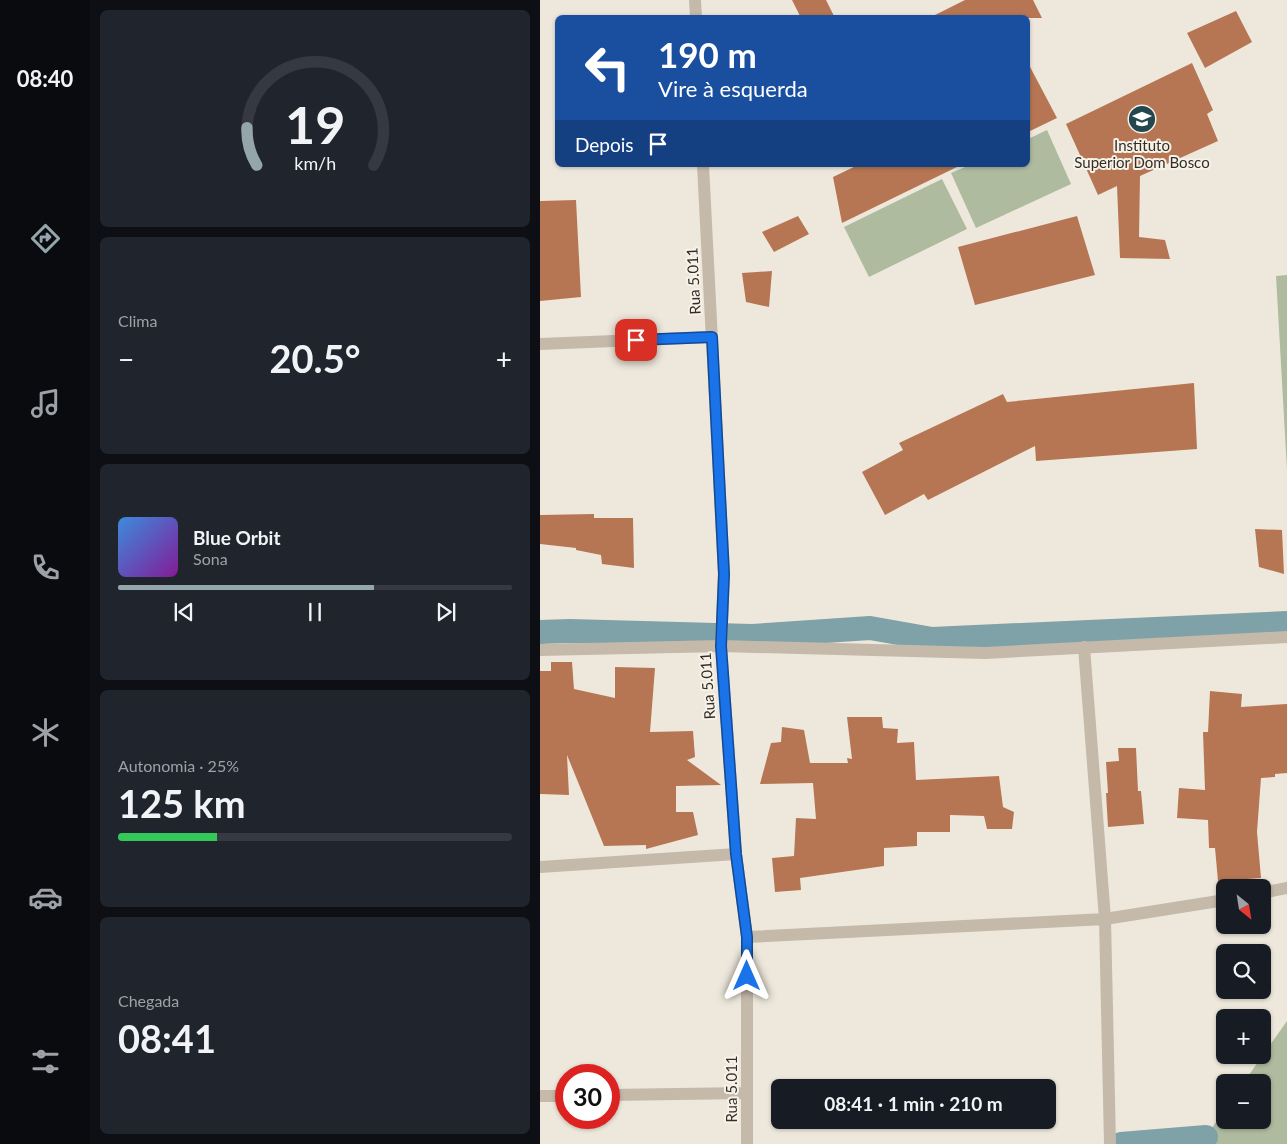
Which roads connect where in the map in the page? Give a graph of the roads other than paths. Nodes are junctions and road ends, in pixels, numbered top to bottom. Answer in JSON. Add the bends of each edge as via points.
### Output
{"nodes":[{"id":1,"x":695,"y":0,"type":"edge"},
{"id":2,"x":696,"y":15,"type":"edge"},
{"id":3,"x":704,"y":167,"type":"edge"},
{"id":4,"x":712,"y":337,"type":"junction"},
{"id":5,"x":540,"y":344,"type":"edge"},
{"id":6,"x":1287,"y":636,"type":"edge"},
{"id":7,"x":721,"y":646,"type":"junction"},
{"id":8,"x":1084,"y":647,"type":"junction"},
{"id":9,"x":540,"y":650,"type":"edge"},
{"id":10,"x":736,"y":854,"type":"junction"},
{"id":11,"x":540,"y":867,"type":"edge"},
{"id":12,"x":1287,"y":888,"type":"edge"},
{"id":13,"x":1271,"y":891,"type":"edge"},
{"id":14,"x":1216,"y":901,"type":"edge"},
{"id":15,"x":1105,"y":919,"type":"junction"},
{"id":16,"x":747,"y":937,"type":"junction"},
{"id":17,"x":747,"y":1093,"type":"junction"},
{"id":18,"x":620,"y":1095,"type":"edge"},
{"id":19,"x":540,"y":1096,"type":"edge"},
{"id":20,"x":555,"y":1096,"type":"edge"},
{"id":21,"x":747,"y":1144,"type":"edge"},
{"id":22,"x":1110,"y":1144,"type":"edge"}],
"edges":[{"from":1,"to":2,"type":"street"},
{"from":3,"to":4,"type":"street","name":"Rua 5.011"},
{"from":4,"to":5,"type":"street"},
{"from":4,"to":7,"type":"street","name":"Rua 5.011","via":[[724,574]]},
{"from":6,"to":8,"type":"street"},
{"from":7,"to":8,"type":"street","via":[[985,653]]},
{"from":7,"to":9,"type":"street"},
{"from":7,"to":10,"type":"street","name":"Rua 5.011"},
{"from":8,"to":15,"type":"street"},
{"from":10,"to":11,"type":"street"},
{"from":10,"to":16,"type":"street","name":"Rua 5.011"},
{"from":12,"to":13,"type":"street"},
{"from":14,"to":15,"type":"street"},
{"from":15,"to":16,"type":"street"},
{"from":15,"to":22,"type":"street"},
{"from":16,"to":17,"type":"street","name":"Rua 5.011"},
{"from":17,"to":18,"type":"street"},
{"from":17,"to":21,"type":"street","name":"Rua 5.011"},
{"from":19,"to":20,"type":"street"}]}
